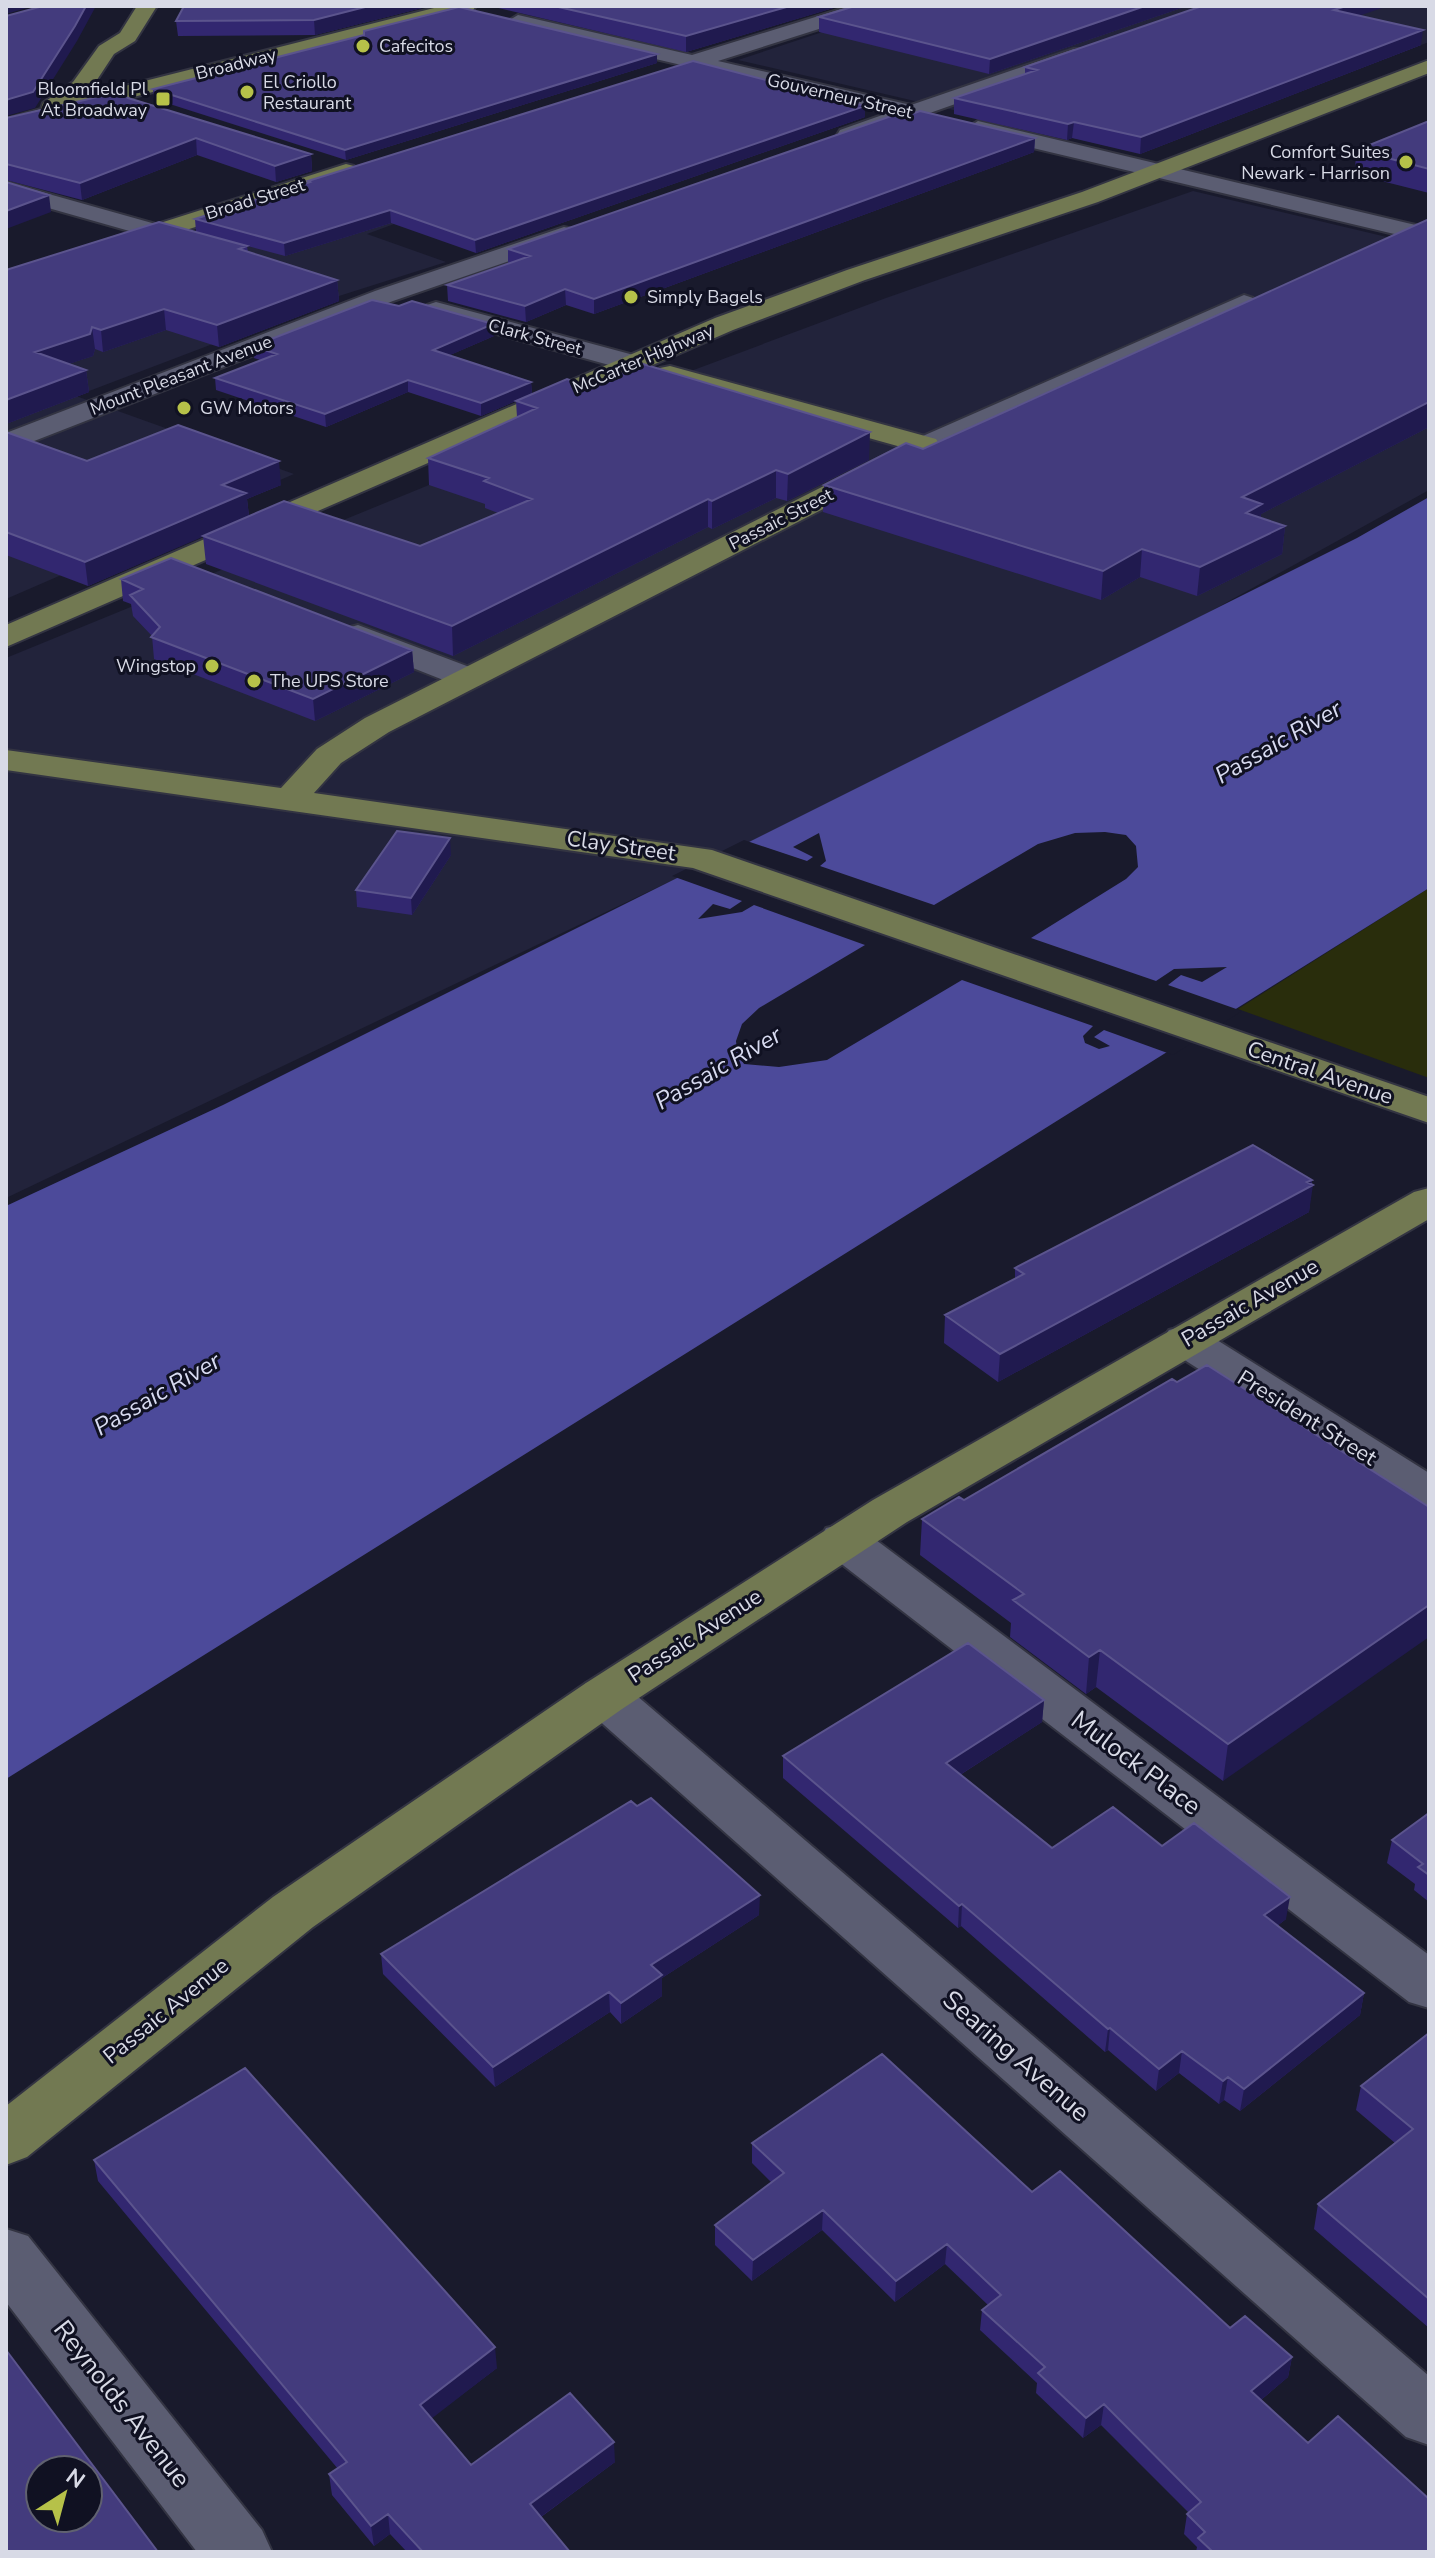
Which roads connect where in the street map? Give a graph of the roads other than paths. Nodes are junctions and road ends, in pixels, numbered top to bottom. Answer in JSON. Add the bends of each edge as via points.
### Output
{"nodes":[{"id":1,"x":147,"y":6,"type":"edge"},
{"id":2,"x":872,"y":6,"type":"edge"},
{"id":3,"x":463,"y":7,"type":"edge"},
{"id":4,"x":128,"y":37,"type":"junction"},
{"id":5,"x":1100,"y":46,"type":"edge"},
{"id":6,"x":694,"y":62,"type":"junction"},
{"id":7,"x":1429,"y":66,"type":"edge"},
{"id":8,"x":649,"y":76,"type":"edge"},
{"id":9,"x":121,"y":93,"type":"junction"},
{"id":10,"x":153,"y":110,"type":"edge"},
{"id":11,"x":911,"y":112,"type":"junction"},
{"id":12,"x":17,"y":123,"type":"edge"},
{"id":13,"x":822,"y":145,"type":"edge"},
{"id":14,"x":305,"y":158,"type":"edge"},
{"id":15,"x":1161,"y":171,"type":"junction"},
{"id":16,"x":6,"y":189,"type":"edge"},
{"id":17,"x":1418,"y":226,"type":"edge"},
{"id":18,"x":584,"y":228,"type":"edge"},
{"id":19,"x":154,"y":231,"type":"junction"},
{"id":20,"x":1364,"y":250,"type":"edge"},
{"id":21,"x":228,"y":252,"type":"edge"},
{"id":22,"x":6,"y":280,"type":"edge"},
{"id":23,"x":341,"y":284,"type":"dead end"},
{"id":24,"x":1262,"y":295,"type":"edge"},
{"id":25,"x":384,"y":296,"type":"junction"},
{"id":26,"x":631,"y":363,"type":"junction"},
{"id":27,"x":6,"y":443,"type":"edge"},
{"id":28,"x":926,"y":445,"type":"junction"},
{"id":29,"x":173,"y":564,"type":"junction"},
{"id":30,"x":217,"y":581,"type":"edge"},
{"id":31,"x":335,"y":626,"type":"edge"},
{"id":32,"x":6,"y":637,"type":"edge"},
{"id":33,"x":468,"y":678,"type":"junction"},
{"id":34,"x":6,"y":760,"type":"edge"},
{"id":35,"x":289,"y":800,"type":"junction"},
{"id":36,"x":1211,"y":1034,"type":"joint"},
{"id":37,"x":1429,"y":1111,"type":"edge"},
{"id":38,"x":1429,"y":1201,"type":"edge"},
{"id":39,"x":1185,"y":1340,"type":"junction"},
{"id":40,"x":1429,"y":1495,"type":"edge"},
{"id":41,"x":843,"y":1540,"type":"junction"},
{"id":42,"x":604,"y":1696,"type":"junction"},
{"id":43,"x":1429,"y":1986,"type":"edge"},
{"id":44,"x":6,"y":2140,"type":"edge"},
{"id":45,"x":6,"y":2255,"type":"edge"},
{"id":46,"x":1429,"y":2416,"type":"edge"},
{"id":47,"x":238,"y":2552,"type":"edge"}],
"edges":[{"from":1,"to":4,"type":"main road"},
{"from":2,"to":6,"type":"street"},
{"from":3,"to":6,"type":"street","name":"Gouverneur Street"},
{"from":3,"to":9,"type":"main road","name":"Broadway"},
{"from":4,"to":9,"type":"main road","via":[[136,49]]},
{"from":4,"to":12,"type":"main road","via":[[106,50],[75,92]]},
{"from":5,"to":11,"type":"street"},
{"from":6,"to":8,"type":"street"},
{"from":6,"to":11,"type":"street","name":"Gouverneur Street"},
{"from":7,"to":15,"type":"main road","name":"McCarter Highway"},
{"from":9,"to":10,"type":"main road"},
{"from":9,"to":12,"type":"main road","name":"Broadway"},
{"from":11,"to":13,"type":"street"},
{"from":11,"to":15,"type":"street","name":"Gouverneur Street"},
{"from":14,"to":19,"type":"main road","name":"Broad Street","via":[[354,168]]},
{"from":15,"to":17,"type":"street","name":"Gouverneur Street"},
{"from":15,"to":26,"type":"main road","name":"McCarter Highway","via":[[806,293]]},
{"from":16,"to":19,"type":"street"},
{"from":17,"to":20,"type":"street"},
{"from":18,"to":25,"type":"street","name":"Mount Pleasant Avenue"},
{"from":19,"to":21,"type":"street"},
{"from":19,"to":22,"type":"main road","name":"Broad Street"},
{"from":23,"to":25,"type":"street","name":"Clark Street"},
{"from":24,"to":28,"type":"street","name":"Passaic Street"},
{"from":25,"to":26,"type":"street","name":"Clark Street"},
{"from":25,"to":27,"type":"street","name":"Mount Pleasant Avenue"},
{"from":26,"to":28,"type":"main road","name":"Clark Street"},
{"from":26,"to":29,"type":"main road","name":"McCarter Highway"},
{"from":28,"to":33,"type":"main road","name":"Passaic Street"},
{"from":29,"to":30,"type":"street"},
{"from":29,"to":32,"type":"main road","name":"McCarter Highway"},
{"from":31,"to":33,"type":"street"},
{"from":33,"to":35,"type":"main road","name":"Passaic Street","via":[[344,745]]},
{"from":34,"to":35,"type":"main road","name":"Clay Street"},
{"from":35,"to":36,"type":"main road","name":"Clay Street","via":[[699,858]]},
{"from":36,"to":37,"type":"main road","name":"Central Avenue"},
{"from":38,"to":39,"type":"main road","name":"Passaic Avenue"},
{"from":39,"to":40,"type":"street","name":"President Street"},
{"from":39,"to":41,"type":"main road","name":"Passaic Avenue"},
{"from":41,"to":42,"type":"main road","name":"Passaic Avenue"},
{"from":41,"to":43,"type":"street","name":"Mulock Place"},
{"from":42,"to":44,"type":"main road","name":"Passaic Avenue","via":[[268,1931]]},
{"from":42,"to":46,"type":"street","name":"Searing Avenue"},
{"from":45,"to":47,"type":"street","name":"Reynolds Avenue"}]}
